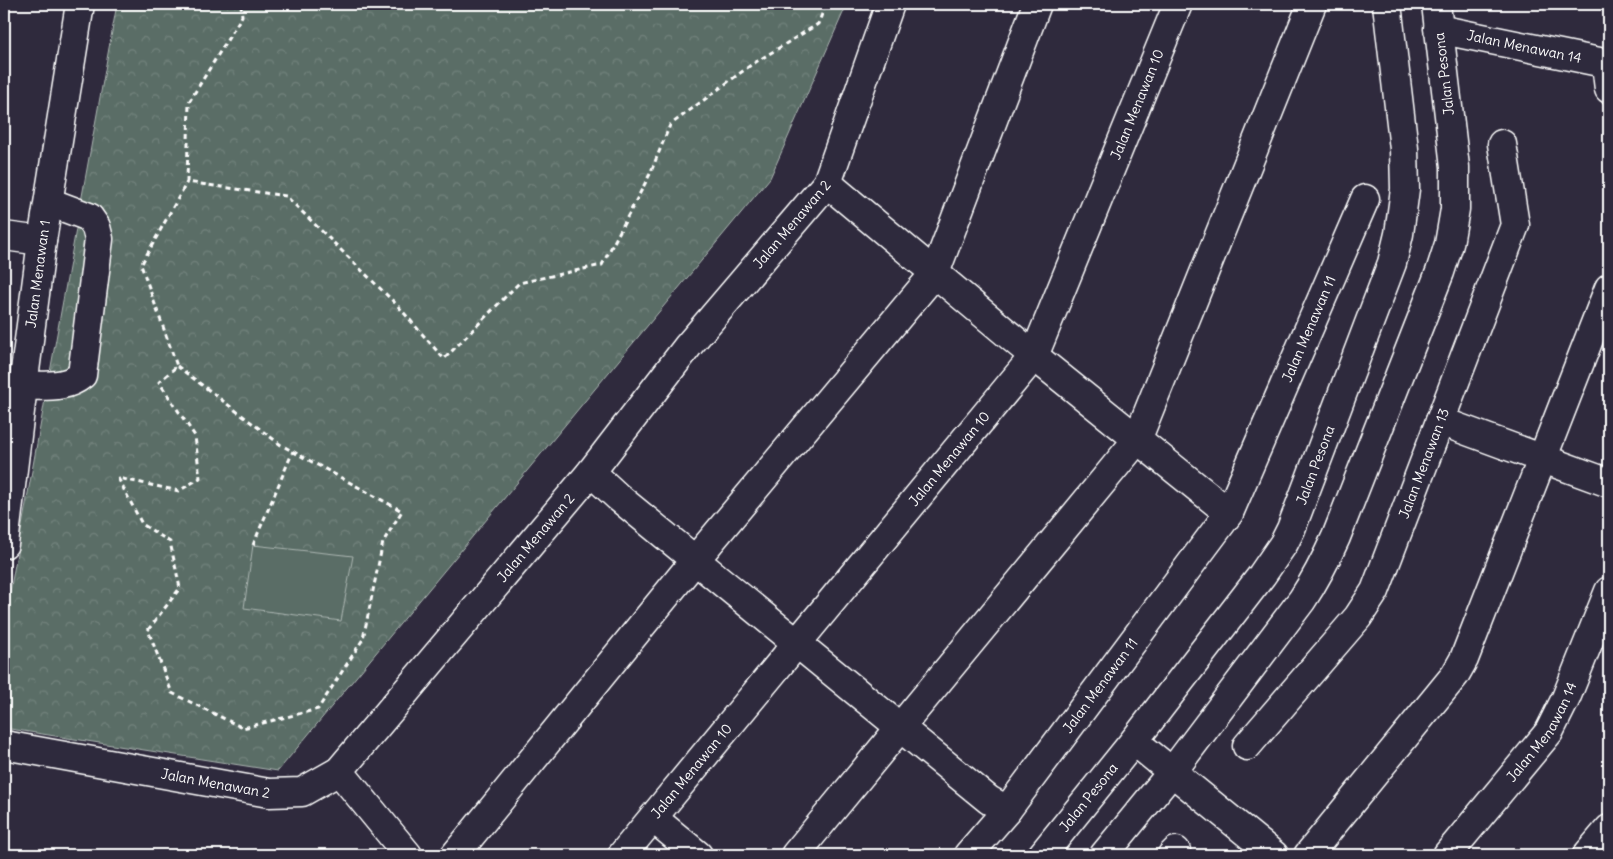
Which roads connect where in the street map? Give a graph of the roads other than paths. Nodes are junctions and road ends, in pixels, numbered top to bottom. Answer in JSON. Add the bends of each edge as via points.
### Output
{"nodes":[{"id":1,"x":80,"y":4,"type":"edge"},
{"id":2,"x":890,"y":4,"type":"edge"},
{"id":3,"x":1037,"y":4,"type":"edge"},
{"id":4,"x":1178,"y":4,"type":"edge"},
{"id":5,"x":1312,"y":4,"type":"edge"},
{"id":6,"x":1387,"y":4,"type":"edge"},
{"id":7,"x":1437,"y":16,"type":"edge"},
{"id":8,"x":1608,"y":72,"type":"edge"},
{"id":9,"x":1502,"y":144,"type":"dead end"},
{"id":10,"x":827,"y":183,"type":"junction"},
{"id":11,"x":1365,"y":199,"type":"dead end"},
{"id":12,"x":49,"y":202,"type":"junction"},
{"id":13,"x":4,"y":236,"type":"edge"},
{"id":14,"x":42,"y":241,"type":"junction"},
{"id":15,"x":934,"y":273,"type":"junction"},
{"id":16,"x":1609,"y":288,"type":"edge"},
{"id":17,"x":1034,"y":356,"type":"junction"},
{"id":18,"x":22,"y":386,"type":"junction"},
{"id":19,"x":1440,"y":421,"type":"junction"},
{"id":20,"x":1137,"y":440,"type":"junction"},
{"id":21,"x":1542,"y":458,"type":"junction"},
{"id":22,"x":591,"y":472,"type":"junction"},
{"id":23,"x":1609,"y":483,"type":"edge"},
{"id":24,"x":1229,"y":514,"type":"junction"},
{"id":25,"x":4,"y":544,"type":"edge"},
{"id":26,"x":696,"y":560,"type":"junction"},
{"id":27,"x":1609,"y":590,"type":"edge"},
{"id":28,"x":797,"y":643,"type":"junction"},
{"id":29,"x":900,"y":727,"type":"junction"},
{"id":30,"x":1134,"y":741,"type":"junction"},
{"id":31,"x":4,"y":745,"type":"edge"},
{"id":32,"x":1247,"y":746,"type":"dead end"},
{"id":33,"x":339,"y":771,"type":"junction"},
{"id":34,"x":1172,"y":772,"type":"junction"},
{"id":35,"x":1007,"y":810,"type":"junction"},
{"id":36,"x":653,"y":818,"type":"junction"},
{"id":37,"x":1609,"y":829,"type":"edge"},
{"id":38,"x":408,"y":855,"type":"edge"},
{"id":39,"x":454,"y":855,"type":"edge"},
{"id":40,"x":622,"y":855,"type":"edge"},
{"id":41,"x":698,"y":855,"type":"edge"},
{"id":42,"x":795,"y":855,"type":"edge"},
{"id":43,"x":968,"y":855,"type":"edge"},
{"id":44,"x":1042,"y":855,"type":"edge"},
{"id":45,"x":1104,"y":855,"type":"edge"},
{"id":46,"x":1274,"y":855,"type":"edge"},
{"id":47,"x":1308,"y":855,"type":"edge"},
{"id":48,"x":1447,"y":855,"type":"edge"},
{"id":49,"x":1587,"y":855,"type":"edge"}],
"edges":[{"from":1,"to":12,"type":"street","name":"Jalan Menawan 1"},
{"from":2,"to":10,"type":"street","name":"Jalan Menawan 2"},
{"from":3,"to":15,"type":"street"},
{"from":4,"to":17,"type":"street","name":"Jalan Menawan 10"},
{"from":5,"to":20,"type":"street"},
{"from":6,"to":30,"type":"street","name":"Jalan Pesona","via":[[1404,148],[1405,189],[1400,234],[1392,263],[1291,529],[1262,576]]},
{"from":7,"to":8,"type":"street","name":"Jalan Menawan 14"},
{"from":7,"to":34,"type":"street","name":"Jalan Pesona","via":[[1455,166],[1455,209],[1440,272],[1325,562],[1302,600]]},
{"from":9,"to":19,"type":"street","name":"Jalan Menawan 13","via":[[1515,225]]},
{"from":10,"to":15,"type":"street"},
{"from":10,"to":22,"type":"street","name":"Jalan Menawan 2","via":[[688,346]]},
{"from":11,"to":24,"type":"street","name":"Jalan Menawan 11"},
{"from":12,"to":14,"type":"street","name":"Jalan Menawan 1"},
{"from":12,"to":18,"type":"street","via":[[89,217],[99,239],[82,375],[66,385]]},
{"from":13,"to":14,"type":"street"},
{"from":14,"to":18,"type":"street","name":"Jalan Menawan 1"},
{"from":15,"to":17,"type":"street"},
{"from":15,"to":26,"type":"street"},
{"from":16,"to":21,"type":"street"},
{"from":17,"to":20,"type":"street"},
{"from":17,"to":28,"type":"street","name":"Jalan Menawan 10"},
{"from":18,"to":25,"type":"street","name":"Jalan Menawan 1"},
{"from":19,"to":21,"type":"street"},
{"from":19,"to":32,"type":"street","name":"Jalan Menawan 13","via":[[1368,604]]},
{"from":20,"to":24,"type":"street"},
{"from":20,"to":29,"type":"street"},
{"from":21,"to":23,"type":"street"},
{"from":21,"to":47,"type":"street","via":[[1455,675]]},
{"from":22,"to":26,"type":"street"},
{"from":22,"to":33,"type":"street","name":"Jalan Menawan 2"},
{"from":24,"to":35,"type":"street","name":"Jalan Menawan 11"},
{"from":26,"to":28,"type":"street"},
{"from":26,"to":39,"type":"street"},
{"from":27,"to":48,"type":"street","name":"Jalan Menawan 14","via":[[1549,732]]},
{"from":28,"to":29,"type":"street"},
{"from":28,"to":36,"type":"street","name":"Jalan Menawan 10"},
{"from":29,"to":35,"type":"street","via":[[989,800]]},
{"from":29,"to":42,"type":"street"},
{"from":30,"to":34,"type":"street"},
{"from":30,"to":44,"type":"street","name":"Jalan Pesona"},
{"from":31,"to":33,"type":"street","name":"Jalan Menawan 2","via":[[269,794],[302,792]]},
{"from":33,"to":38,"type":"street"},
{"from":34,"to":45,"type":"street","name":"Jalan Pesona"},
{"from":34,"to":46,"type":"street"},
{"from":35,"to":43,"type":"street","name":"Jalan Menawan 11"},
{"from":36,"to":40,"type":"street","name":"Jalan Menawan 10"},
{"from":36,"to":41,"type":"street"},
{"from":37,"to":49,"type":"street"}]}
